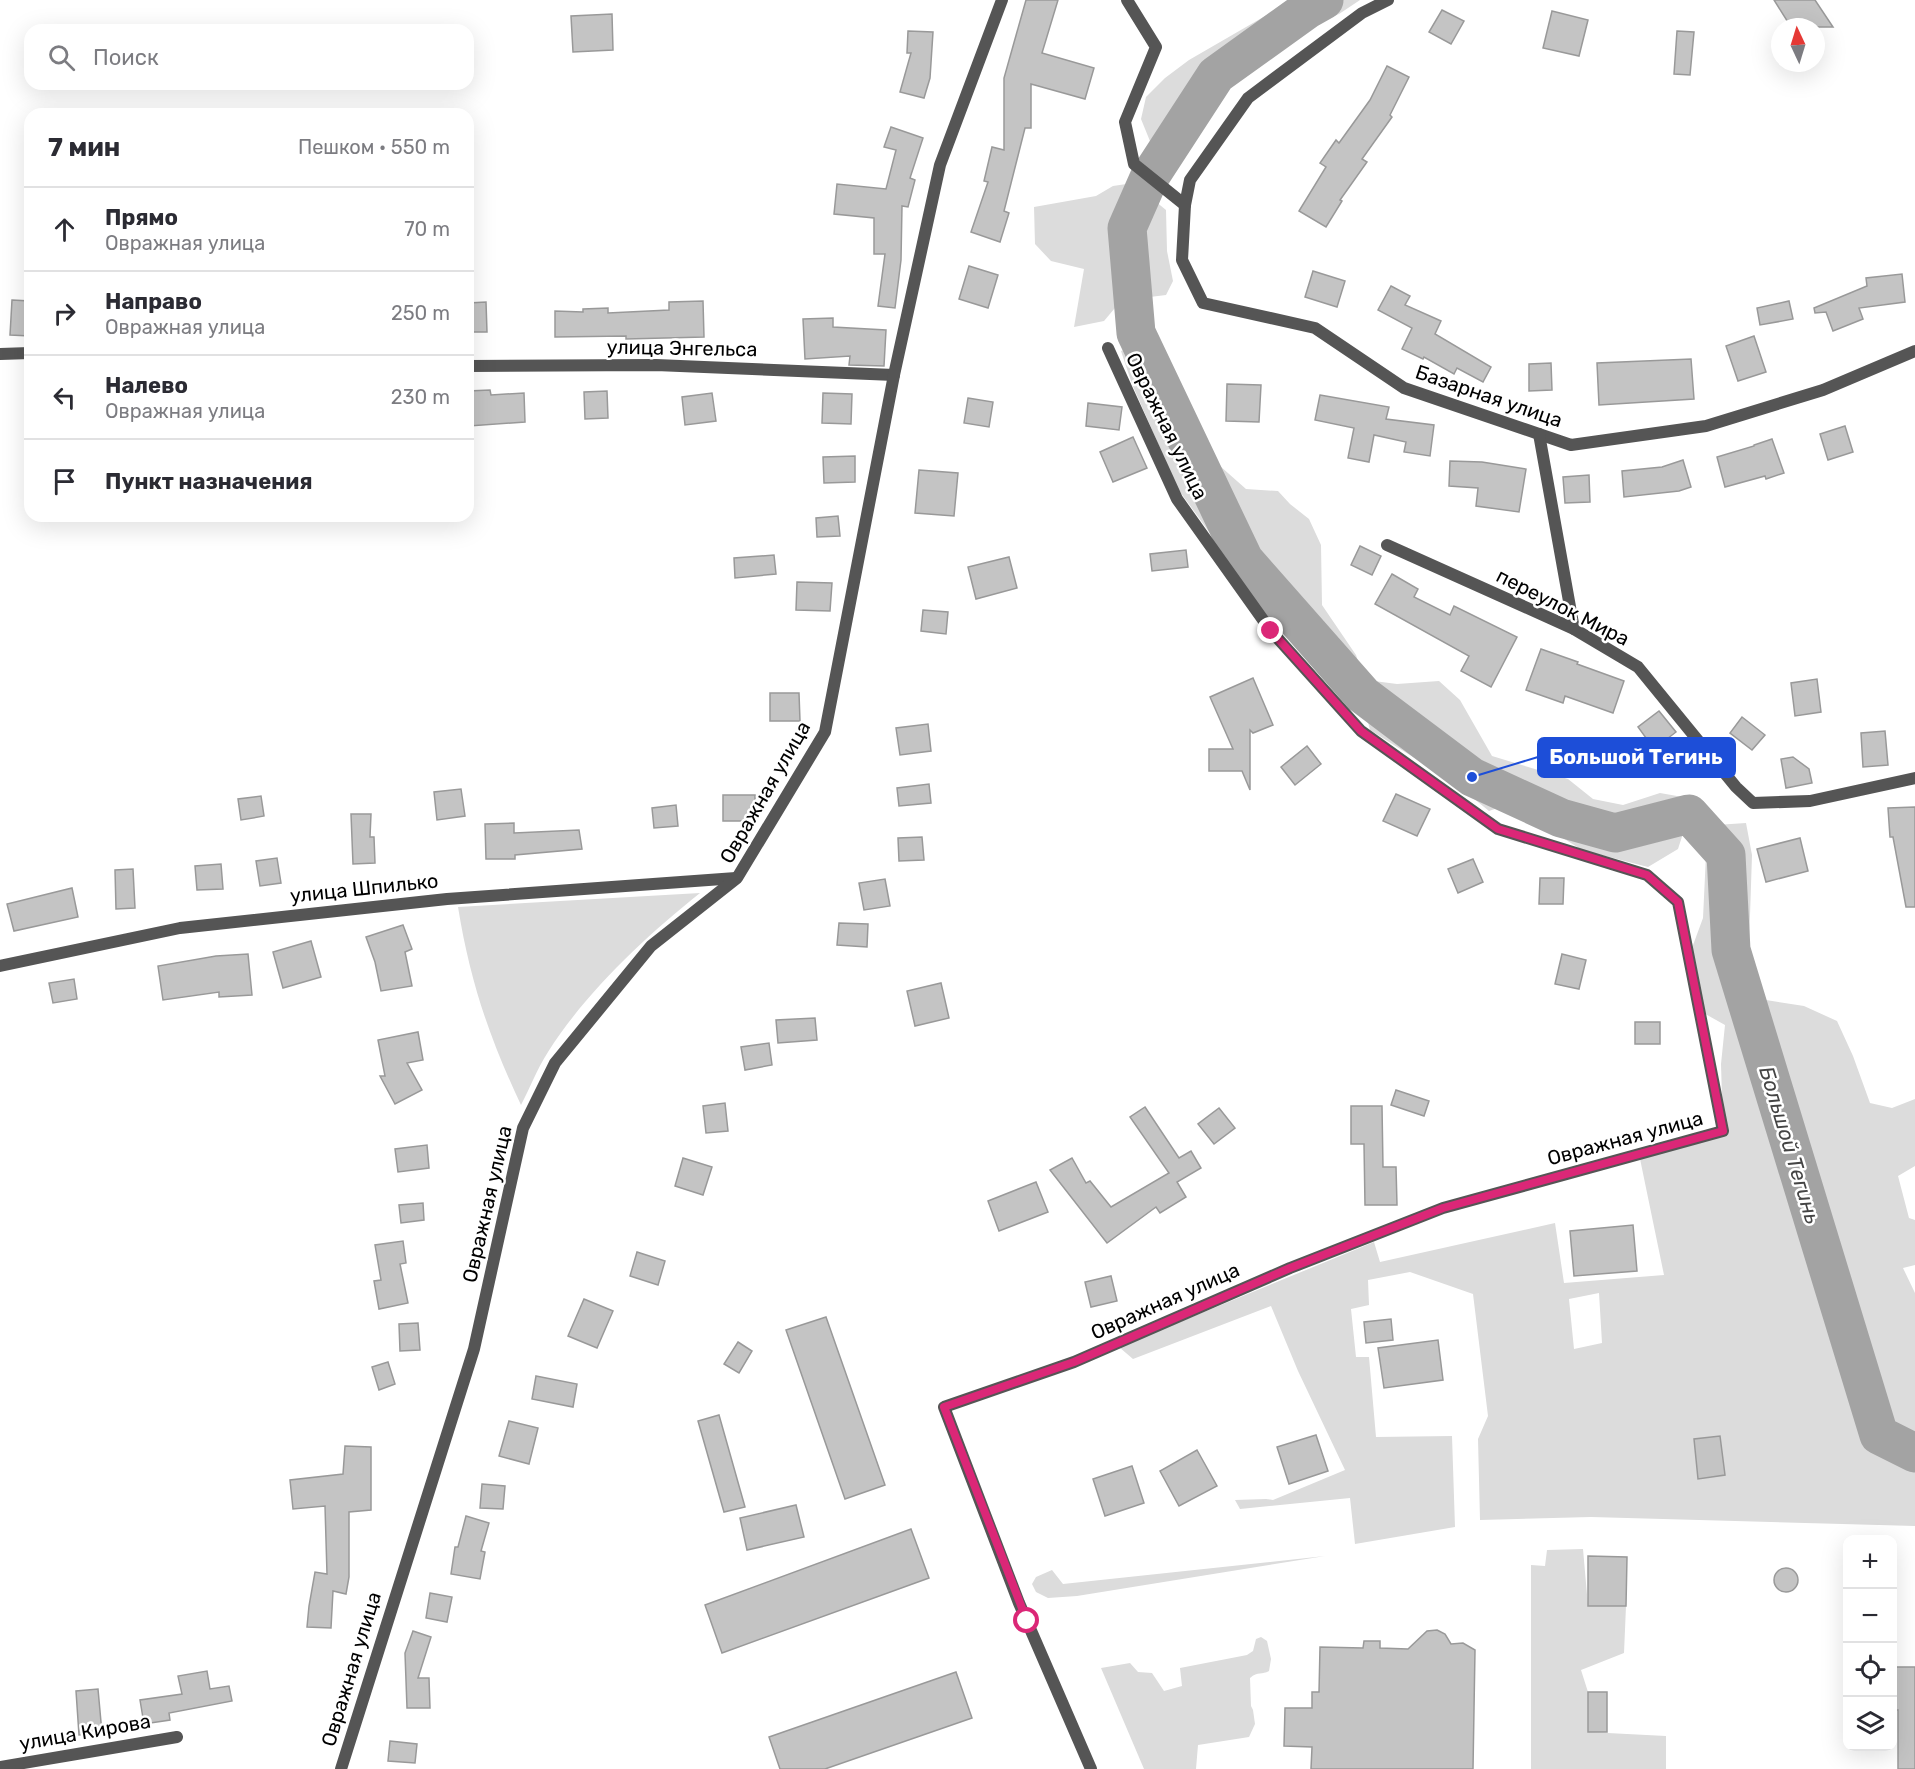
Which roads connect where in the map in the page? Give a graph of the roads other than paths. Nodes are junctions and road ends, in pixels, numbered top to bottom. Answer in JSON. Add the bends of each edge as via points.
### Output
{"nodes":[{"id":1,"x":1002,"y":0,"type":"edge"},
{"id":2,"x":1127,"y":0,"type":"edge"},
{"id":3,"x":1388,"y":0,"type":"edge"},
{"id":4,"x":1184,"y":205,"type":"junction"},
{"id":5,"x":1108,"y":348,"type":"dead end"},
{"id":6,"x":1915,"y":351,"type":"edge"},
{"id":7,"x":0,"y":354,"type":"edge"},
{"id":8,"x":24,"y":354,"type":"edge"},
{"id":9,"x":474,"y":366,"type":"edge"},
{"id":10,"x":894,"y":375,"type":"junction"},
{"id":11,"x":1539,"y":434,"type":"junction"},
{"id":12,"x":1387,"y":545,"type":"dead end"},
{"id":13,"x":1574,"y":629,"type":"junction"},
{"id":14,"x":1915,"y":778,"type":"edge"},
{"id":15,"x":737,"y":878,"type":"junction"},
{"id":16,"x":0,"y":966,"type":"edge"},
{"id":17,"x":177,"y":1737,"type":"dead end"},
{"id":18,"x":0,"y":1767,"type":"edge"},
{"id":19,"x":341,"y":1769,"type":"edge"},
{"id":20,"x":1091,"y":1769,"type":"edge"}],
"edges":[{"from":1,"to":10,"type":"street","name":"Овражная улица","via":[[940,165]]},
{"from":2,"to":4,"type":"street","via":[[1156,47],[1125,122],[1134,164]]},
{"from":3,"to":4,"type":"street","name":"Базарная улица","via":[[1362,13],[1248,98],[1190,180]]},
{"from":4,"to":11,"type":"street","name":"Базарная улица","via":[[1182,260],[1203,303],[1315,328],[1404,388]]},
{"from":5,"to":20,"type":"street","name":"Овражная улица","via":[[1177,499],[1271,631],[1361,731],[1498,829],[1647,875],[1678,902],[1723,1131],[1443,1208],[1290,1268],[1074,1362],[944,1407],[1019,1603]]},
{"from":6,"to":11,"type":"street","name":"Базарная улица","via":[[1823,390],[1706,426],[1571,445]]},
{"from":7,"to":8,"type":"street"},
{"from":9,"to":10,"type":"street","name":"улица Энгельса","via":[[656,365]]},
{"from":10,"to":15,"type":"street","name":"Овражная улица","via":[[825,732]]},
{"from":11,"to":13,"type":"street"},
{"from":12,"to":13,"type":"street","name":"переулок Мира"},
{"from":13,"to":14,"type":"street","name":"переулок Мира","via":[[1638,667],[1753,803],[1810,801]]},
{"from":15,"to":16,"type":"street","name":"улица Шпилько","via":[[447,899],[180,928]]},
{"from":15,"to":19,"type":"street","name":"Овражная улица","via":[[651,946],[555,1063],[523,1128],[474,1349]]},
{"from":17,"to":18,"type":"street","name":"улица Кирова"}]}
